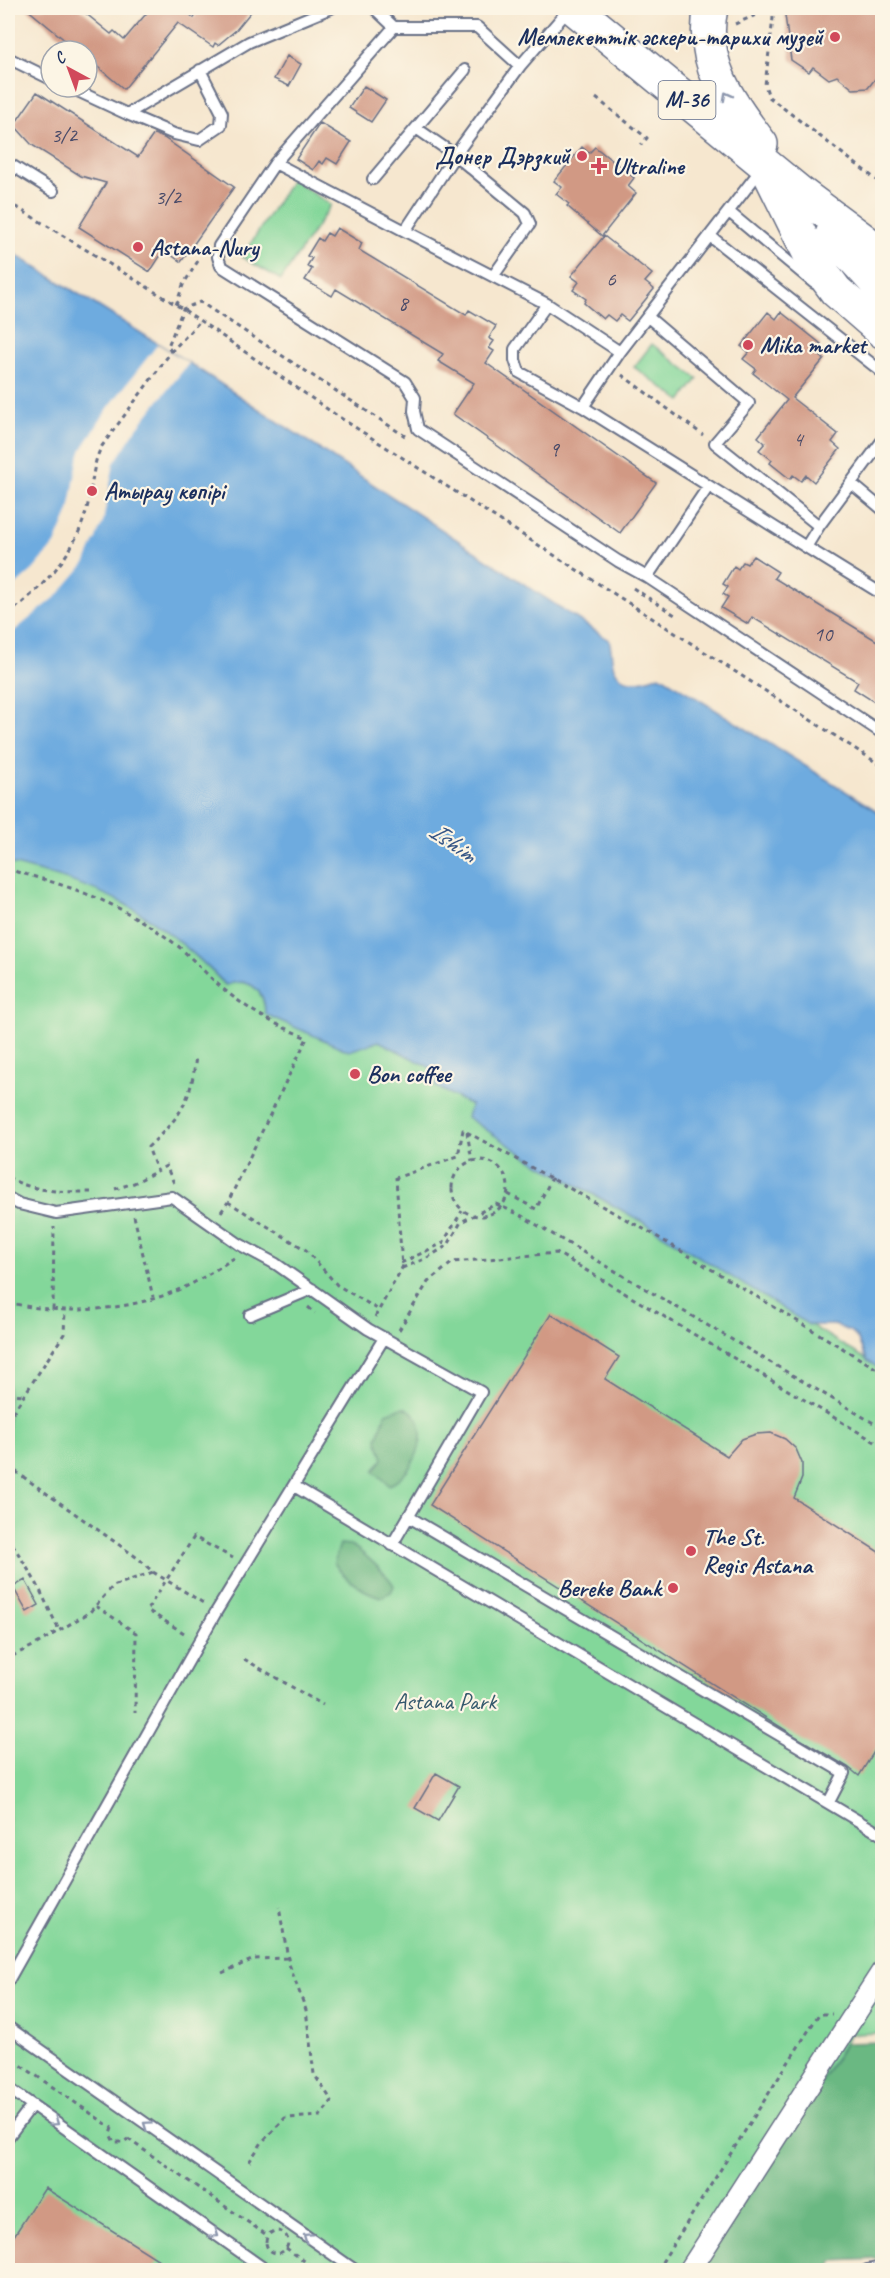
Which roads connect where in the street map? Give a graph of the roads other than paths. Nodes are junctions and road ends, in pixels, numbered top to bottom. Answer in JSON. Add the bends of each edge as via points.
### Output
{"nodes":[{"id":1,"x":331,"y":8,"type":"edge"},
{"id":2,"x":374,"y":8,"type":"edge"},
{"id":3,"x":572,"y":8,"type":"edge"},
{"id":4,"x":723,"y":16,"type":"edge"},
{"id":5,"x":394,"y":27,"type":"junction"},
{"id":6,"x":8,"y":58,"type":"edge"},
{"id":7,"x":520,"y":66,"type":"junction"},
{"id":8,"x":200,"y":70,"type":"junction"},
{"id":9,"x":465,"y":70,"type":"dead end"},
{"id":10,"x":39,"y":73,"type":"edge"},
{"id":11,"x":95,"y":99,"type":"edge"},
{"id":12,"x":127,"y":114,"type":"junction"},
{"id":13,"x":416,"y":128,"type":"junction"},
{"id":14,"x":455,"y":154,"type":"junction"},
{"id":15,"x":8,"y":163,"type":"edge"},
{"id":16,"x":275,"y":163,"type":"junction"},
{"id":17,"x":765,"y":164,"type":"junction"},
{"id":18,"x":373,"y":179,"type":"dead end"},
{"id":19,"x":53,"y":191,"type":"dead end"},
{"id":20,"x":800,"y":193,"type":"junction"},
{"id":21,"x":729,"y":212,"type":"junction"},
{"id":22,"x":405,"y":231,"type":"junction"},
{"id":23,"x":710,"y":236,"type":"junction"},
{"id":24,"x":882,"y":254,"type":"edge"},
{"id":25,"x":494,"y":275,"type":"junction"},
{"id":26,"x":882,"y":289,"type":"edge"},
{"id":27,"x":547,"y":304,"type":"junction"},
{"id":28,"x":648,"y":317,"type":"junction"},
{"id":29,"x":882,"y":331,"type":"edge"},
{"id":30,"x":882,"y":342,"type":"edge"},
{"id":31,"x":620,"y":352,"type":"junction"},
{"id":32,"x":882,"y":372,"type":"edge"},
{"id":33,"x":583,"y":407,"type":"junction"},
{"id":34,"x":882,"y":441,"type":"edge"},
{"id":35,"x":851,"y":483,"type":"junction"},
{"id":36,"x":708,"y":487,"type":"junction"},
{"id":37,"x":882,"y":509,"type":"edge"},
{"id":38,"x":819,"y":526,"type":"junction"},
{"id":39,"x":806,"y":548,"type":"junction"},
{"id":40,"x":647,"y":577,"type":"junction"},
{"id":41,"x":882,"y":594,"type":"edge"},
{"id":42,"x":882,"y":734,"type":"edge"},
{"id":43,"x":8,"y":1198,"type":"edge"},
{"id":44,"x":312,"y":1290,"type":"junction"},
{"id":45,"x":250,"y":1315,"type":"dead end"},
{"id":46,"x":388,"y":1340,"type":"junction"},
{"id":47,"x":294,"y":1486,"type":"junction"},
{"id":48,"x":408,"y":1517,"type":"junction"},
{"id":49,"x":392,"y":1545,"type":"junction"},
{"id":50,"x":829,"y":1802,"type":"junction"},
{"id":51,"x":882,"y":1835,"type":"edge"},
{"id":52,"x":882,"y":1972,"type":"edge"},
{"id":53,"x":8,"y":1981,"type":"edge"},
{"id":54,"x":8,"y":2027,"type":"edge"},
{"id":55,"x":8,"y":2088,"type":"edge"},
{"id":56,"x":32,"y":2105,"type":"junction"},
{"id":57,"x":9,"y":2133,"type":"edge"},
{"id":58,"x":882,"y":2267,"type":"edge"},
{"id":59,"x":266,"y":2271,"type":"edge"},
{"id":60,"x":355,"y":2271,"type":"edge"},
{"id":61,"x":690,"y":2271,"type":"edge"},
{"id":62,"x":867,"y":2271,"type":"edge"}],
"edges":[{"from":1,"to":8,"type":"lane","via":[[249,42]]},
{"from":2,"to":5,"type":"lane"},
{"from":3,"to":7,"type":"lane"},
{"from":3,"to":17,"type":"main road","number":"M-36"},
{"from":20,"to":4,"type":"main road","one_way":true,"via":[[733,108],[718,80],[708,48],[708,18]]},
{"from":5,"to":7,"type":"lane","via":[[477,27]]},
{"from":5,"to":16,"type":"lane"},
{"from":6,"to":10,"type":"lane"},
{"from":7,"to":14,"type":"lane"},
{"from":8,"to":12,"type":"lane"},
{"from":8,"to":12,"type":"lane","via":[[222,113],[221,125],[199,140]]},
{"from":9,"to":13,"type":"lane"},
{"from":11,"to":12,"type":"lane"},
{"from":13,"to":14,"type":"lane"},
{"from":13,"to":18,"type":"lane"},
{"from":14,"to":22,"type":"lane"},
{"from":14,"to":25,"type":"lane","via":[[525,213],[530,224]]},
{"from":15,"to":19,"type":"lane"},
{"from":16,"to":22,"type":"lane"},
{"from":16,"to":40,"type":"lane","via":[[219,246],[221,266],[405,382],[415,398],[418,429]]},
{"from":17,"to":20,"type":"main road","number":"M-36"},
{"from":17,"to":21,"type":"lane"},
{"from":17,"to":26,"type":"main road","number":"M-36"},
{"from":17,"to":29,"type":"main road","via":[[811,257],[836,291]]},
{"from":20,"to":24,"type":"main road","number":"M-36"},
{"from":21,"to":23,"type":"lane"},
{"from":21,"to":30,"type":"lane"},
{"from":22,"to":25,"type":"lane"},
{"from":23,"to":28,"type":"lane"},
{"from":23,"to":32,"type":"lane"},
{"from":25,"to":27,"type":"lane"},
{"from":27,"to":31,"type":"lane"},
{"from":27,"to":33,"type":"lane","via":[[515,349],[519,372]]},
{"from":28,"to":31,"type":"lane"},
{"from":28,"to":38,"type":"lane","via":[[748,403],[715,443]]},
{"from":31,"to":33,"type":"lane"},
{"from":33,"to":36,"type":"lane"},
{"from":34,"to":35,"type":"lane"},
{"from":35,"to":37,"type":"lane"},
{"from":35,"to":38,"type":"lane"},
{"from":36,"to":39,"type":"lane"},
{"from":36,"to":40,"type":"lane"},
{"from":38,"to":39,"type":"lane"},
{"from":39,"to":41,"type":"lane"},
{"from":40,"to":42,"type":"lane"},
{"from":43,"to":44,"type":"lane","via":[[56,1213],[172,1197]]},
{"from":44,"to":45,"type":"lane"},
{"from":44,"to":46,"type":"lane"},
{"from":46,"to":47,"type":"lane"},
{"from":46,"to":48,"type":"lane","via":[[481,1392]]},
{"from":47,"to":49,"type":"lane"},
{"from":47,"to":53,"type":"lane","via":[[216,1611]]},
{"from":48,"to":49,"type":"lane"},
{"from":48,"to":50,"type":"lane","via":[[844,1773]]},
{"from":49,"to":50,"type":"lane"},
{"from":50,"to":51,"type":"lane"},
{"from":52,"to":61,"type":"street"},
{"from":60,"to":54,"type":"lane","one_way":true},
{"from":55,"to":56,"type":"lane"},
{"from":56,"to":57,"type":"lane"},
{"from":56,"to":59,"type":"lane","one_way":true},
{"from":58,"to":62,"type":"lane"}]}
